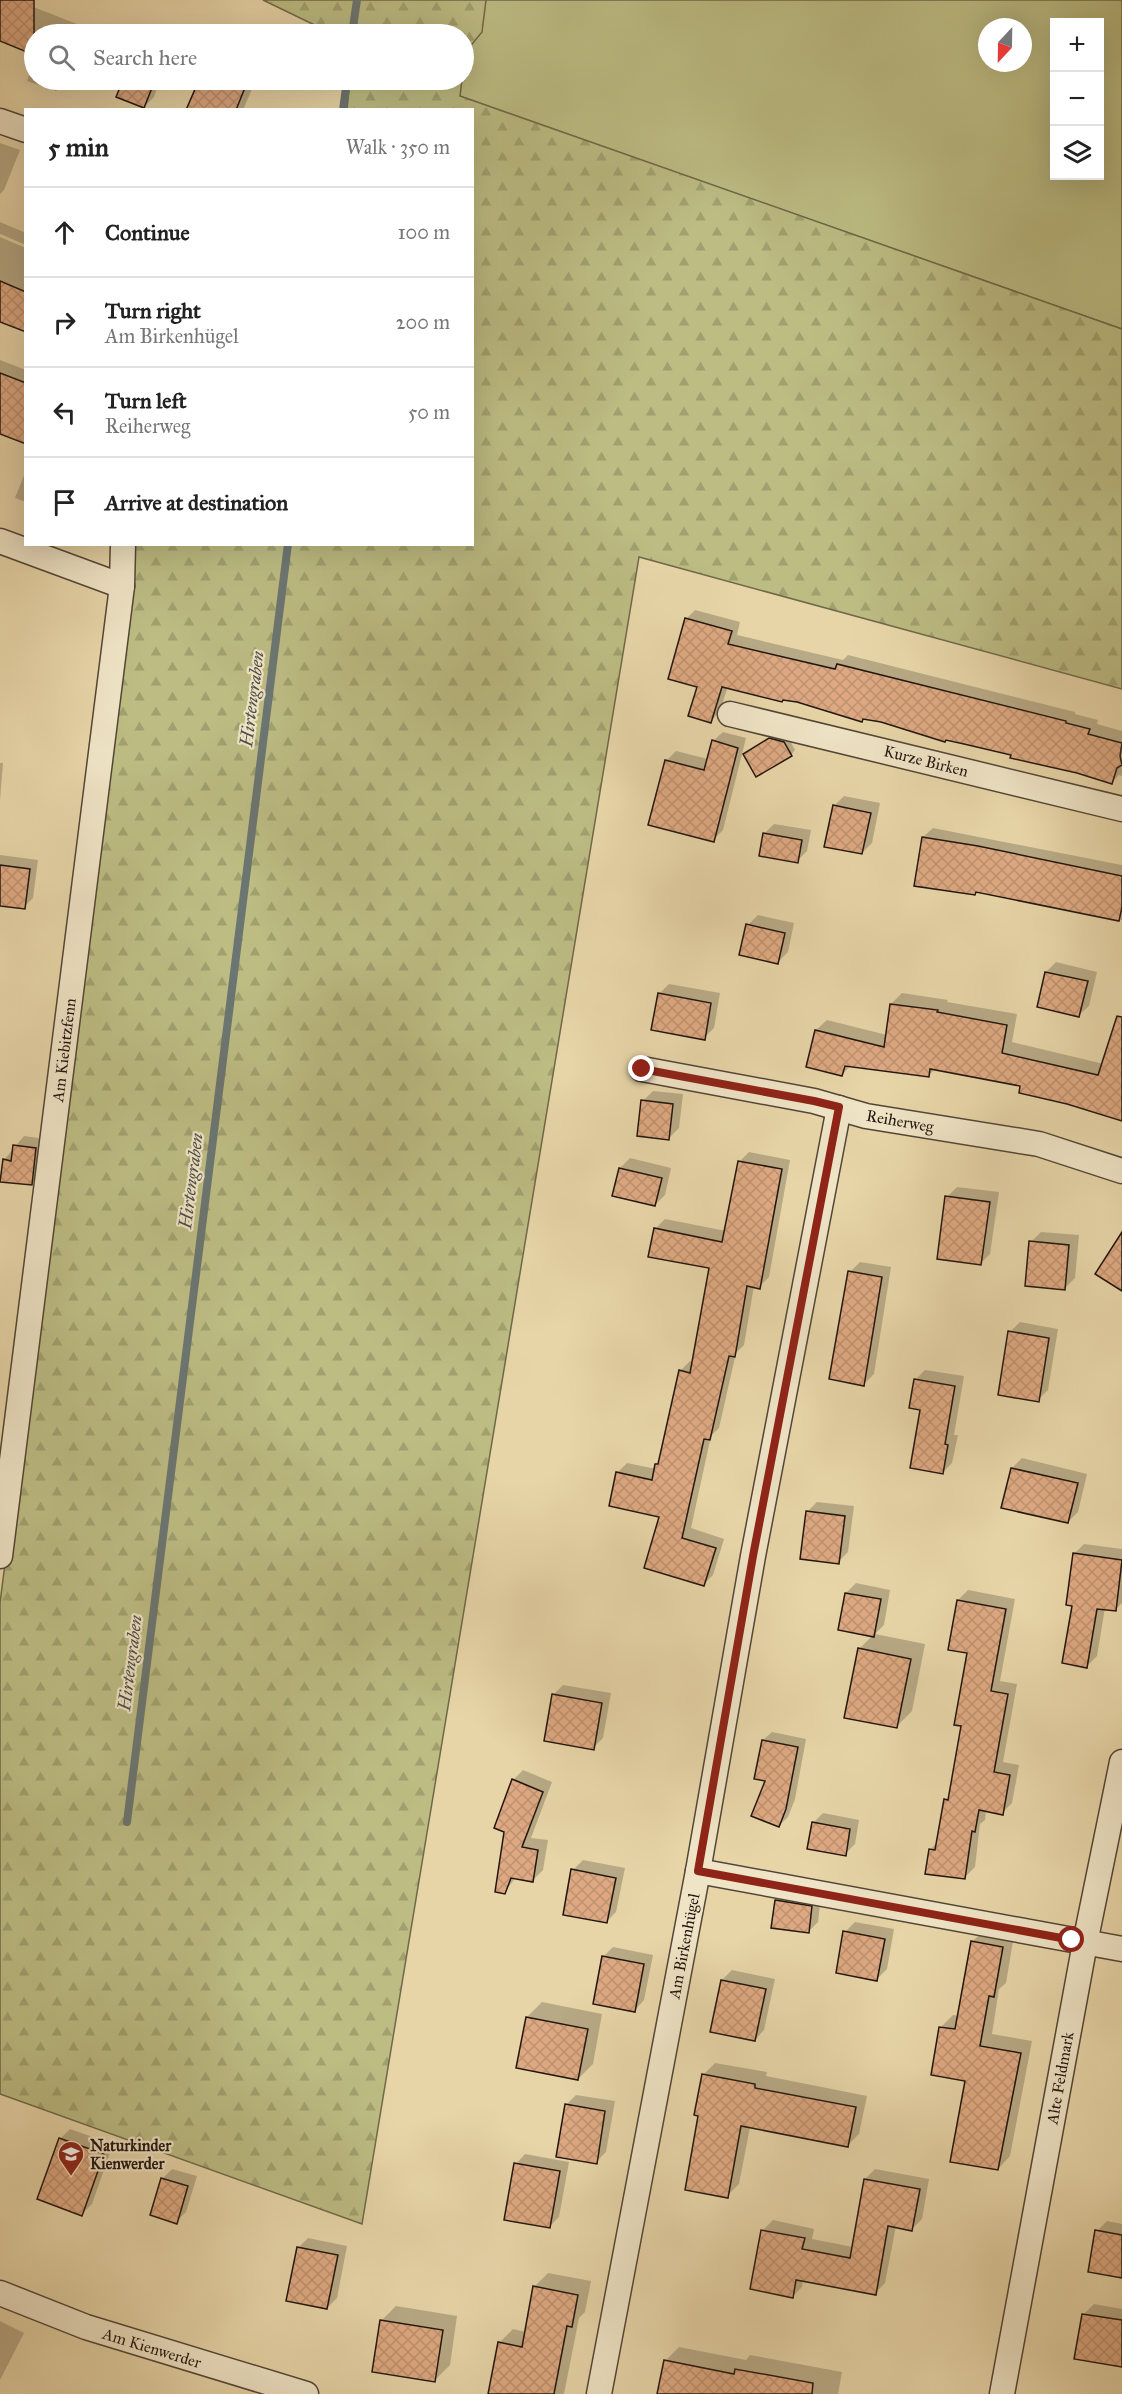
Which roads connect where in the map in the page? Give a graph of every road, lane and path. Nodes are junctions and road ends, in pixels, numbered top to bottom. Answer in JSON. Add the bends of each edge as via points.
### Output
{"nodes":[{"id":1,"x":0,"y":121,"type":"edge"},
{"id":2,"x":24,"y":129,"type":"edge"},
{"id":3,"x":0,"y":541,"type":"edge"},
{"id":4,"x":123,"y":546,"type":"edge"},
{"id":5,"x":122,"y":586,"type":"junction"},
{"id":6,"x":730,"y":714,"type":"dead end"},
{"id":7,"x":1122,"y":809,"type":"edge"},
{"id":8,"x":642,"y":1069,"type":"dead end"},
{"id":9,"x":839,"y":1107,"type":"junction"},
{"id":10,"x":1122,"y":1170,"type":"edge"},
{"id":11,"x":0,"y":1556,"type":"edge"},
{"id":12,"x":1122,"y":1762,"type":"edge"},
{"id":13,"x":708,"y":1873,"type":"junction"},
{"id":14,"x":1085,"y":1943,"type":"junction"},
{"id":15,"x":1122,"y":1949,"type":"edge"},
{"id":16,"x":0,"y":2293,"type":"edge"},
{"id":17,"x":306,"y":2394,"type":"edge"},
{"id":18,"x":599,"y":2394,"type":"edge"},
{"id":19,"x":1002,"y":2394,"type":"edge"}],
"edges":[{"from":1,"to":2,"type":"street"},
{"from":3,"to":5,"type":"street"},
{"from":4,"to":5,"type":"street","name":"Am Kiebitzfenn"},
{"from":5,"to":11,"type":"street","name":"Am Kiebitzfenn"},
{"from":6,"to":7,"type":"street","name":"Kurze Birken"},
{"from":8,"to":9,"type":"street","name":"Reiherweg"},
{"from":9,"to":10,"type":"street","name":"Reiherweg","via":[[866,1116],[1039,1144]]},
{"from":9,"to":13,"type":"street","name":"Am Birkenhügel","via":[[753,1556]]},
{"from":12,"to":14,"type":"street","name":"Alte Feldmark"},
{"from":13,"to":14,"type":"street"},
{"from":13,"to":18,"type":"street","name":"Am Birkenhügel"},
{"from":14,"to":15,"type":"street"},
{"from":14,"to":19,"type":"street","name":"Alte Feldmark"},
{"from":16,"to":17,"type":"street","name":"Am Kienwerder","via":[[86,2327]]}]}
